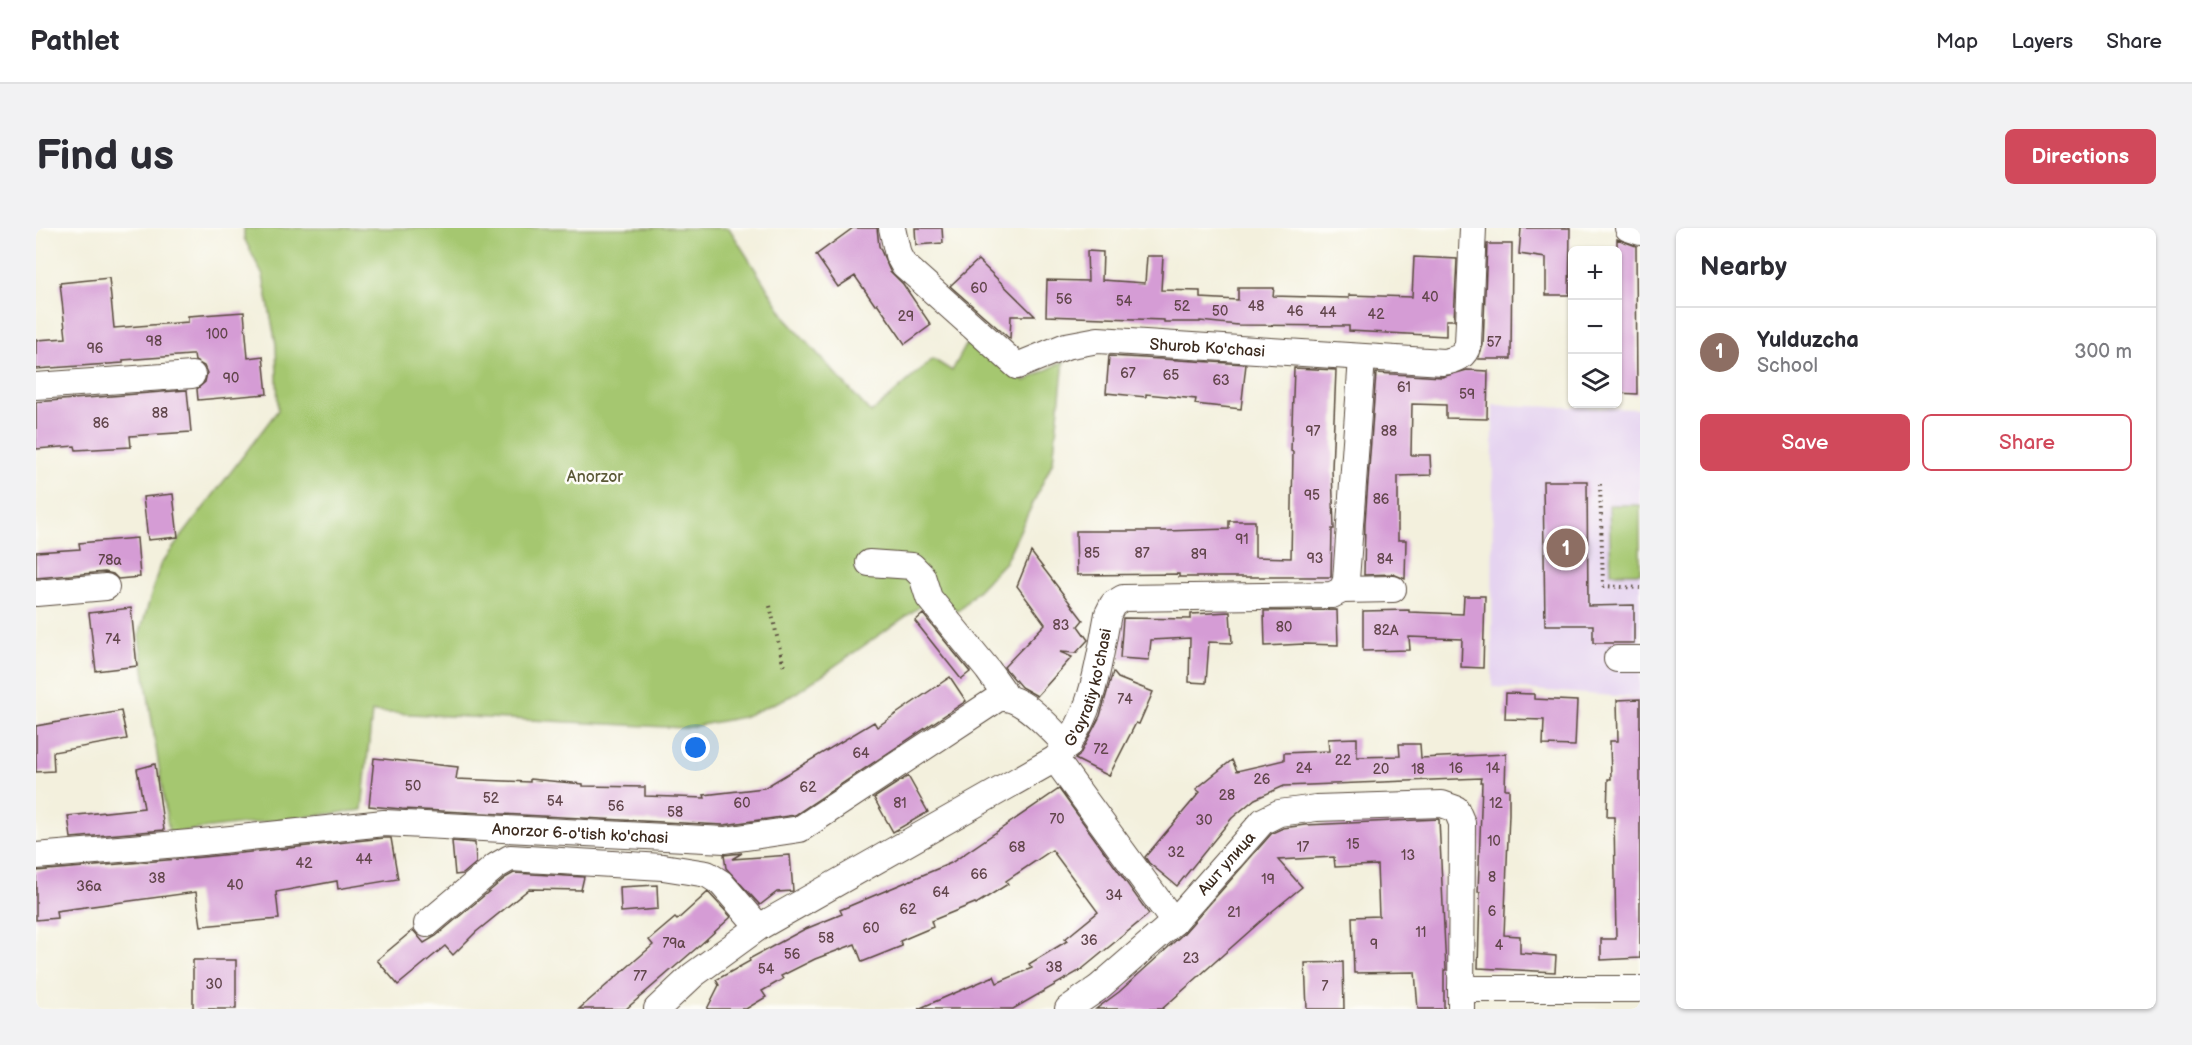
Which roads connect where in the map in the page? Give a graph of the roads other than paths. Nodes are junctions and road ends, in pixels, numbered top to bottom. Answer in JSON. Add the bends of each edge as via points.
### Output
{"nodes":[{"id":1,"x":892,"y":228,"type":"edge"},
{"id":2,"x":1473,"y":228,"type":"edge"},
{"id":3,"x":1628,"y":228,"type":"edge"},
{"id":4,"x":1640,"y":232,"type":"edge"},
{"id":5,"x":1362,"y":358,"type":"junction"},
{"id":6,"x":192,"y":375,"type":"dead end"},
{"id":7,"x":36,"y":386,"type":"edge"},
{"id":8,"x":869,"y":563,"type":"dead end"},
{"id":9,"x":105,"y":587,"type":"dead end"},
{"id":10,"x":1393,"y":589,"type":"dead end"},
{"id":11,"x":1342,"y":590,"type":"junction"},
{"id":12,"x":36,"y":593,"type":"edge"},
{"id":13,"x":1003,"y":697,"type":"junction"},
{"id":14,"x":1061,"y":753,"type":"junction"},
{"id":15,"x":36,"y":856,"type":"edge"},
{"id":16,"x":1174,"y":922,"type":"junction"},
{"id":17,"x":427,"y":924,"type":"dead end"},
{"id":18,"x":759,"y":927,"type":"junction"},
{"id":19,"x":1640,"y":989,"type":"edge"},
{"id":20,"x":1461,"y":999,"type":"edge"},
{"id":21,"x":657,"y":1009,"type":"edge"},
{"id":22,"x":1068,"y":1009,"type":"edge"}],
"edges":[{"from":1,"to":5,"type":"street","name":"Shurob Ko'chasi","via":[[903,264],[1017,366],[1066,345],[1098,340]]},
{"from":2,"to":5,"type":"street","name":"Shurob Ko'chasi","via":[[1468,344],[1462,356],[1443,362]]},
{"from":3,"to":4,"type":"street"},
{"from":5,"to":11,"type":"street","via":[[1346,580]]},
{"from":6,"to":7,"type":"street"},
{"from":8,"to":13,"type":"street","via":[[912,566],[922,576],[929,598],[988,670]]},
{"from":9,"to":12,"type":"street"},
{"from":10,"to":11,"type":"street","name":"G'ayratiy ko'chasi"},
{"from":11,"to":14,"type":"street","name":"G'ayratiy ko'chasi","via":[[1332,595],[1123,598],[1113,604],[1108,614],[1093,693],[1083,719]]},
{"from":13,"to":14,"type":"street","via":[[1023,704]]},
{"from":13,"to":15,"type":"street","name":"Anorzor 6-o'tish ko'chasi","via":[[800,829],[725,840],[384,823]]},
{"from":14,"to":16,"type":"street"},
{"from":14,"to":18,"type":"street","name":"G'ayratiy ko'chasi"},
{"from":16,"to":20,"type":"street","name":"Ашт улица","via":[[1250,834],[1263,821],[1280,813],[1442,804],[1456,810],[1462,823]]},
{"from":16,"to":22,"type":"street","name":"Ашт улица"},
{"from":17,"to":18,"type":"street","via":[[510,858],[663,867],[707,874],[721,883]]},
{"from":18,"to":21,"type":"street","name":"G'ayratiy ko'chasi","via":[[693,975]]},
{"from":19,"to":20,"type":"street"}]}
